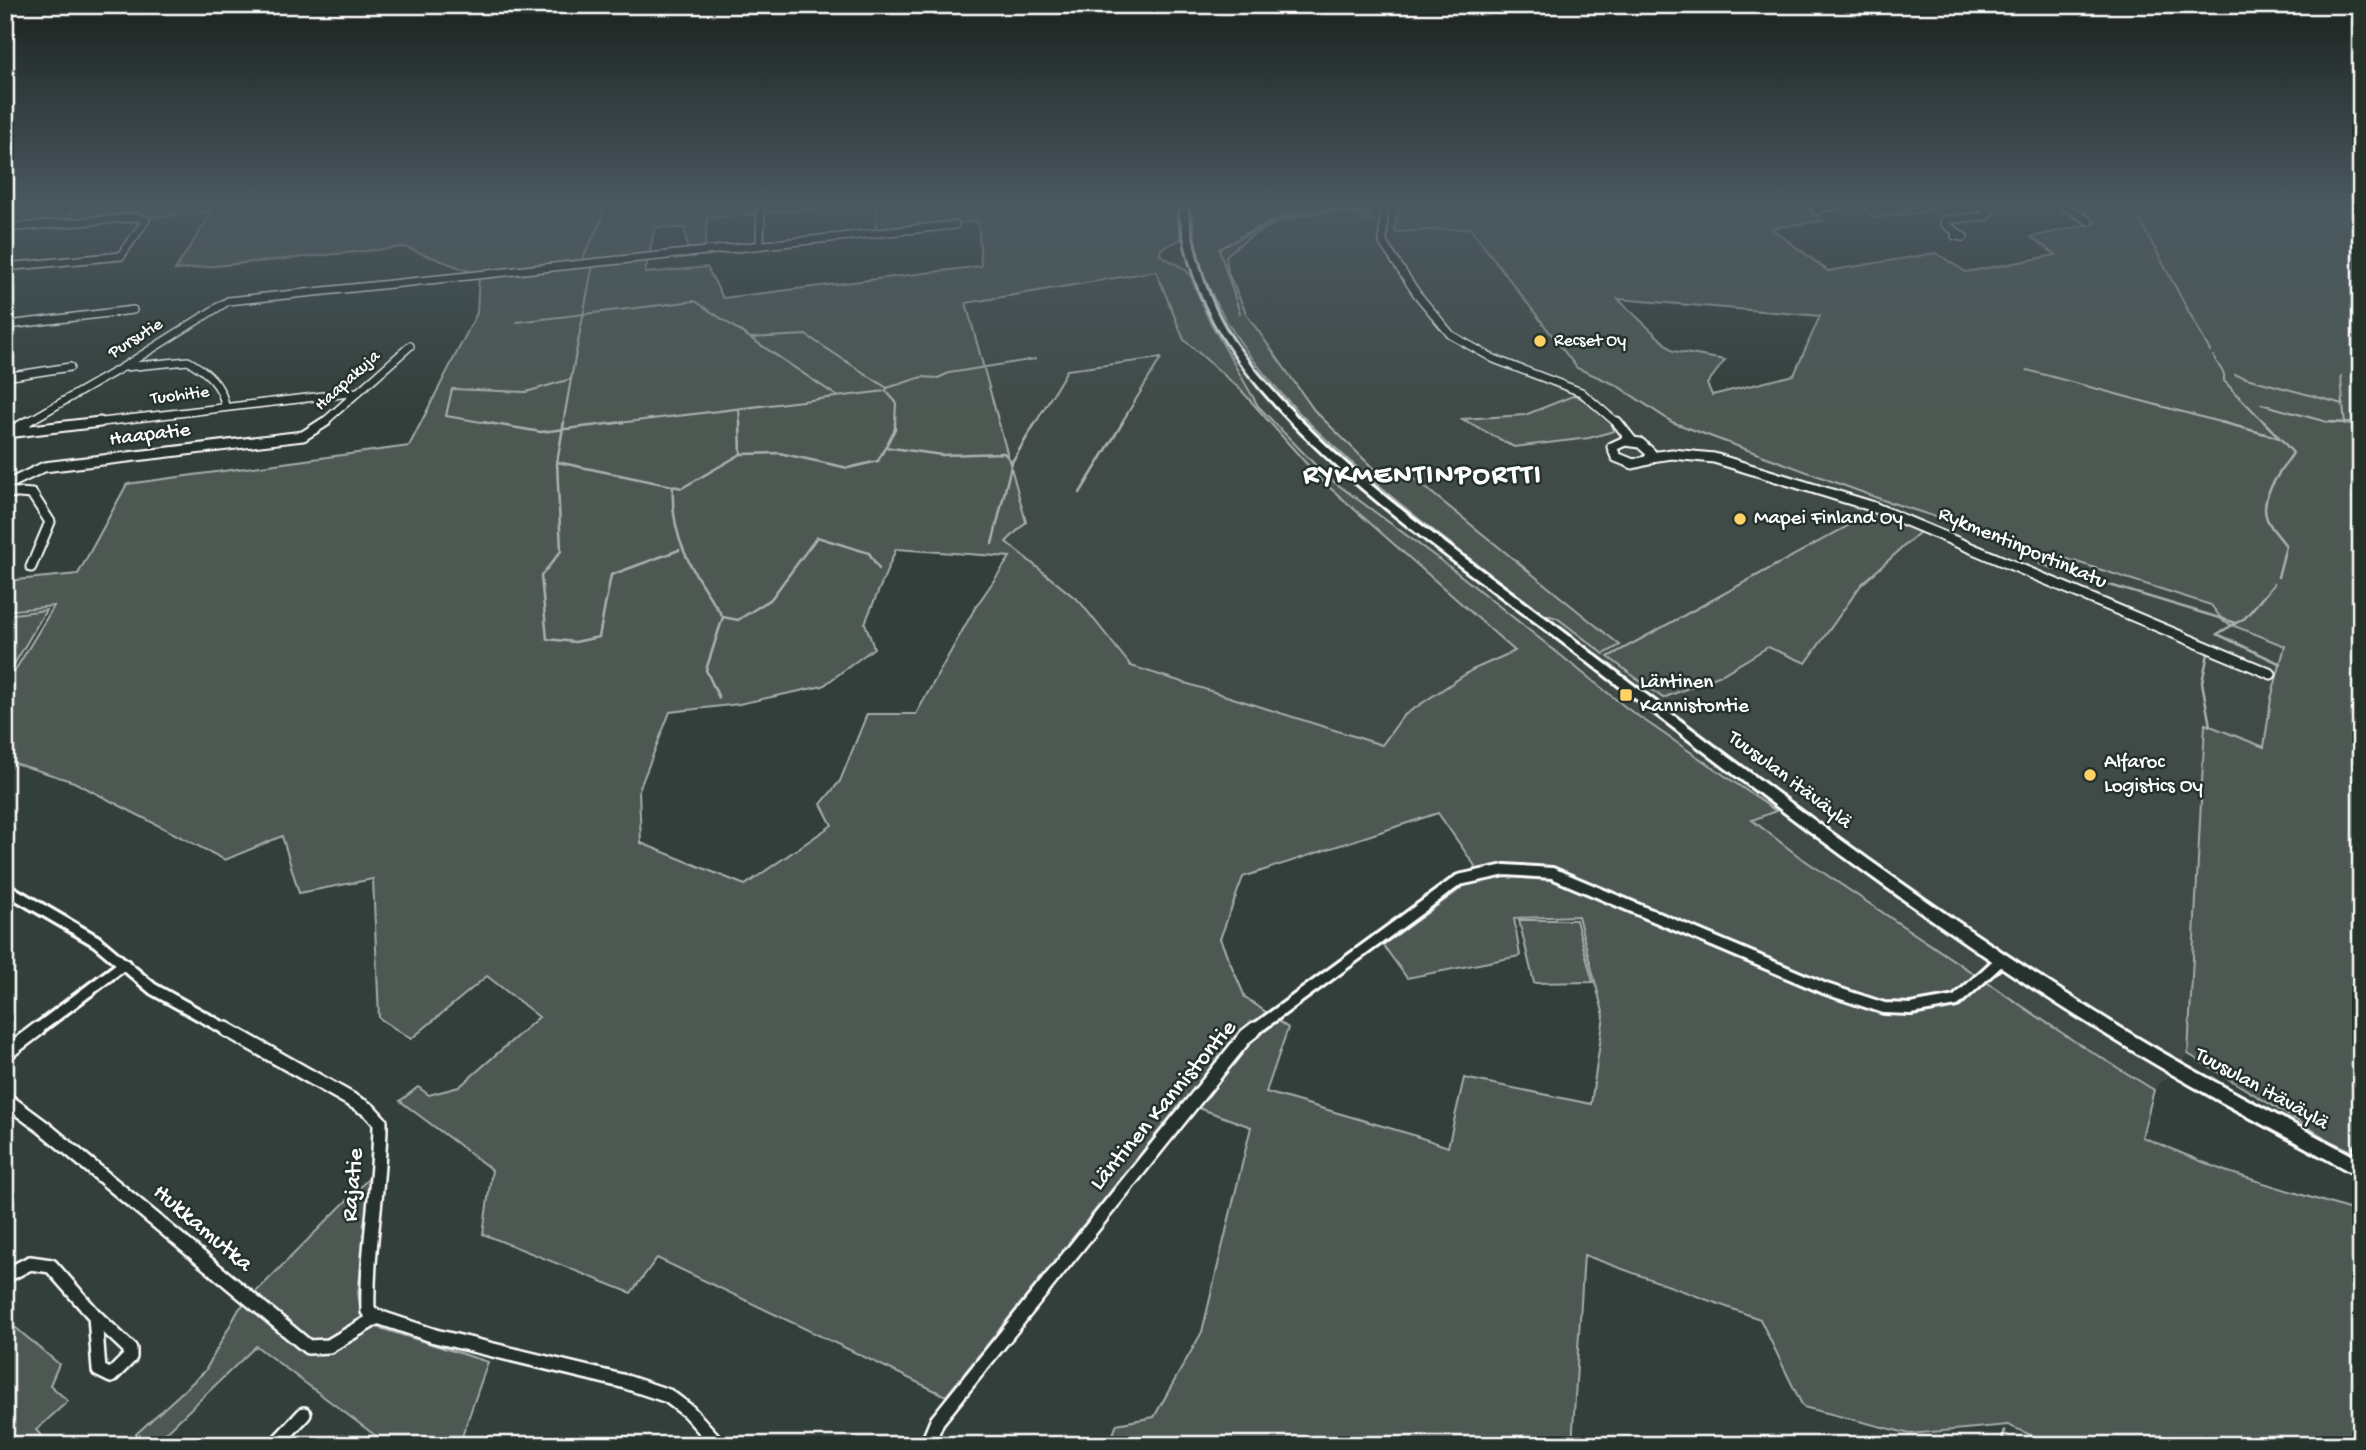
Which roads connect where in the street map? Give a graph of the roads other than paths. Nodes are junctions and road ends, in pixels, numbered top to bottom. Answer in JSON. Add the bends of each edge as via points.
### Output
{"nodes":[{"id":1,"x":488,"y":274,"type":"edge"},
{"id":2,"x":1196,"y":274,"type":"edge"},
{"id":3,"x":1404,"y":274,"type":"edge"},
{"id":4,"x":133,"y":310,"type":"dead end"},
{"id":5,"x":7,"y":320,"type":"edge"},
{"id":6,"x":411,"y":346,"type":"dead end"},
{"id":7,"x":5,"y":353,"type":"edge"},
{"id":8,"x":70,"y":367,"type":"dead end"},
{"id":9,"x":123,"y":367,"type":"junction"},
{"id":10,"x":5,"y":377,"type":"edge"},
{"id":11,"x":359,"y":392,"type":"junction"},
{"id":12,"x":225,"y":406,"type":"junction"},
{"id":13,"x":1622,"y":429,"type":"junction"},
{"id":14,"x":8,"y":432,"type":"edge"},
{"id":15,"x":303,"y":436,"type":"joint"},
{"id":16,"x":1632,"y":441,"type":"junction"},
{"id":17,"x":1619,"y":442,"type":"junction"},
{"id":18,"x":1650,"y":453,"type":"junction"},
{"id":19,"x":5,"y":486,"type":"edge"},
{"id":20,"x":5,"y":492,"type":"edge"},
{"id":21,"x":31,"y":567,"type":"dead end"},
{"id":22,"x":2271,"y":674,"type":"dead end"},
{"id":23,"x":5,"y":888,"type":"edge"},
{"id":24,"x":2002,"y":959,"type":"junction"},
{"id":25,"x":124,"y":964,"type":"junction"},
{"id":26,"x":5,"y":1054,"type":"edge"},
{"id":27,"x":5,"y":1099,"type":"edge"},
{"id":28,"x":2361,"y":1150,"type":"edge"},
{"id":29,"x":2358,"y":1167,"type":"edge"},
{"id":30,"x":5,"y":1276,"type":"edge"},
{"id":31,"x":95,"y":1316,"type":"dead end"},
{"id":32,"x":378,"y":1317,"type":"junction"},
{"id":33,"x":304,"y":1414,"type":"dead end"},
{"id":34,"x":275,"y":1445,"type":"edge"},
{"id":35,"x":719,"y":1445,"type":"edge"},
{"id":36,"x":927,"y":1445,"type":"edge"}],
"edges":[{"from":1,"to":9,"type":"street","name":"Pursutie","via":[[228,301]]},
{"from":2,"to":24,"type":"main road","name":"Tuusulan itäväylä","via":[[1216,321],[1253,373],[1303,430],[1370,488],[1922,906]]},
{"from":3,"to":13,"type":"street","via":[[1451,335],[1493,359],[1581,392],[1600,404]]},
{"from":4,"to":5,"type":"street"},
{"from":5,"to":7,"type":"main road"},
{"from":6,"to":11,"type":"street","name":"Haapakuja"},
{"from":8,"to":10,"type":"street"},
{"from":9,"to":12,"type":"street","via":[[188,361],[218,386]]},
{"from":9,"to":14,"type":"street","name":"Pursutie"},
{"from":11,"to":12,"type":"street","name":"Tuohitie"},
{"from":11,"to":15,"type":"street","name":"Haapakuja"},
{"from":12,"to":14,"type":"street","name":"Tuohitie"},
{"from":13,"to":16,"type":"street"},
{"from":13,"to":17,"type":"street"},
{"from":15,"to":19,"type":"street","name":"Haapatie","via":[[44,467]]},
{"from":16,"to":17,"type":"street"},
{"from":16,"to":18,"type":"street"},
{"from":17,"to":18,"type":"street","name":"Rykmentinportinkatu","via":[[1611,450],[1620,460],[1639,464]]},
{"from":18,"to":22,"type":"street","name":"Rykmentinportinkatu","via":[[1714,458],[1871,506]]},
{"from":20,"to":21,"type":"street","via":[[32,494],[50,522]]},
{"from":23,"to":25,"type":"street","name":"Rajatie"},
{"from":24,"to":29,"type":"main road","name":"Tuusulan itäväylä","via":[[2110,1030]]},
{"from":24,"to":36,"type":"street","name":"Läntinen Kannistontie","via":[[1956,1001],[1911,1009],[1884,1008],[1826,989],[1552,873],[1484,871],[1459,880],[1245,1036],[937,1421]]},
{"from":25,"to":26,"type":"street"},
{"from":25,"to":32,"type":"street","name":"Rajatie","via":[[153,989],[363,1106],[380,1122],[380,1181],[366,1282],[368,1311]]},
{"from":27,"to":32,"type":"street","name":"Hukkamutka","via":[[308,1347],[329,1346]]},
{"from":28,"to":29,"type":"street"},
{"from":30,"to":31,"type":"street","via":[[30,1263],[51,1266]]},
{"from":32,"to":35,"type":"street","via":[[668,1396]]},
{"from":33,"to":34,"type":"street"}]}
